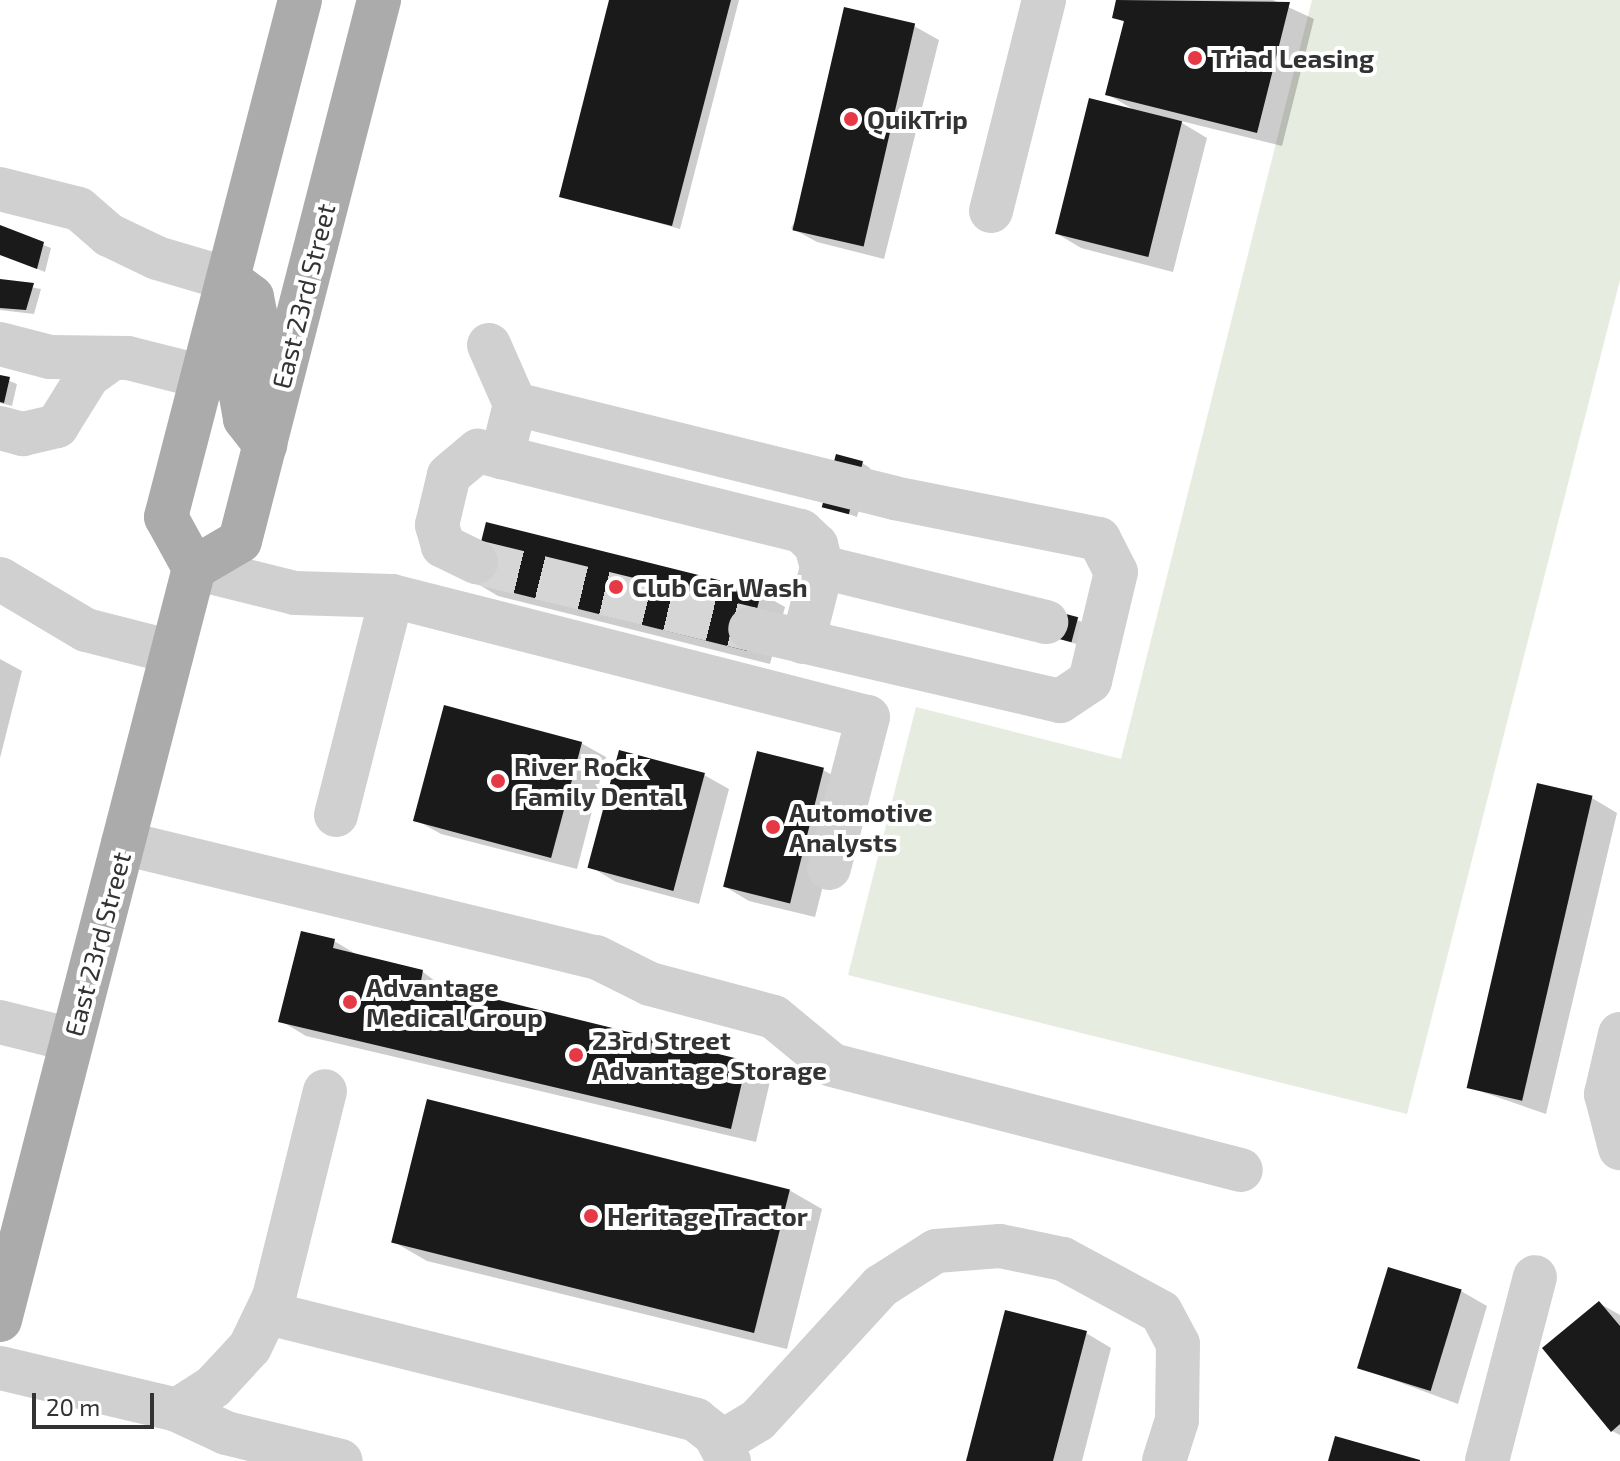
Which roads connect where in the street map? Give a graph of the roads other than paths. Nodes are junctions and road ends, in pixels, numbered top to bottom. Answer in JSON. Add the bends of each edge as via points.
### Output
{"nodes":[{"id":1,"x":300,"y":0,"type":"edge"},
{"id":2,"x":379,"y":0,"type":"edge"},
{"id":3,"x":1044,"y":0,"type":"edge"},
{"id":4,"x":0,"y":189,"type":"edge"},
{"id":5,"x":991,"y":211,"type":"dead end"},
{"id":6,"x":228,"y":279,"type":"junction"},
{"id":7,"x":0,"y":344,"type":"edge"},
{"id":8,"x":489,"y":345,"type":"dead end"},
{"id":9,"x":111,"y":359,"type":"junction"},
{"id":10,"x":203,"y":377,"type":"junction"},
{"id":11,"x":515,"y":404,"type":"junction"},
{"id":12,"x":0,"y":428,"type":"edge"},
{"id":13,"x":265,"y":445,"type":"junction"},
{"id":14,"x":502,"y":457,"type":"junction"},
{"id":15,"x":476,"y":562,"type":"tunnel mouth"},
{"id":16,"x":822,"y":567,"type":"junction"},
{"id":17,"x":194,"y":568,"type":"junction"},
{"id":18,"x":0,"y":579,"type":"edge"},
{"id":19,"x":392,"y":596,"type":"junction"},
{"id":20,"x":1046,"y":622,"type":"dead end"},
{"id":21,"x":750,"y":629,"type":"tunnel mouth"},
{"id":22,"x":803,"y":642,"type":"junction"},
{"id":23,"x":172,"y":652,"type":"junction"},
{"id":24,"x":336,"y":815,"type":"dead end"},
{"id":25,"x":123,"y":843,"type":"junction"},
{"id":26,"x":829,"y":868,"type":"dead end"},
{"id":27,"x":0,"y":1022,"type":"edge"},
{"id":28,"x":1620,"y":1034,"type":"edge"},
{"id":29,"x":72,"y":1040,"type":"junction"},
{"id":30,"x":325,"y":1091,"type":"dead end"},
{"id":31,"x":1620,"y":1148,"type":"edge"},
{"id":32,"x":1241,"y":1170,"type":"dead end"},
{"id":33,"x":7,"y":1269,"type":"edge"},
{"id":34,"x":1535,"y":1277,"type":"dead end"},
{"id":35,"x":268,"y":1313,"type":"junction"},
{"id":36,"x":0,"y":1320,"type":"edge"},
{"id":37,"x":0,"y":1368,"type":"edge"},
{"id":38,"x":177,"y":1410,"type":"junction"},
{"id":39,"x":725,"y":1452,"type":"edge"},
{"id":40,"x":341,"y":1461,"type":"edge"},
{"id":41,"x":1164,"y":1461,"type":"edge"},
{"id":42,"x":1487,"y":1461,"type":"edge"}],
"edges":[{"from":1,"to":6,"type":"main road"},
{"from":2,"to":13,"type":"main road","name":"East 23rd Street"},
{"from":3,"to":5,"type":"lane"},
{"from":4,"to":6,"type":"lane","via":[[79,209],[109,235],[157,258]]},
{"from":6,"to":10,"type":"main road"},
{"from":6,"to":13,"type":"main road","via":[[254,307],[241,396],[245,419]]},
{"from":7,"to":9,"type":"lane"},
{"from":8,"to":11,"type":"lane"},
{"from":9,"to":10,"type":"lane"},
{"from":9,"to":12,"type":"lane","via":[[88,376],[57,426],[23,434]]},
{"from":10,"to":17,"type":"main road","via":[[166,517]]},
{"from":11,"to":14,"type":"lane"},
{"from":11,"to":22,"type":"lane","via":[[894,498],[1099,539],[1111,551],[1116,572],[1090,681],[1060,701]]},
{"from":13,"to":17,"type":"main road","name":"East 23rd Street","via":[[240,541]]},
{"from":14,"to":15,"type":"lane","via":[[478,451],[462,458],[446,487],[437,525],[443,546]]},
{"from":14,"to":16,"type":"lane","via":[[801,531],[816,545]]},
{"from":16,"to":20,"type":"lane"},
{"from":16,"to":22,"type":"lane"},
{"from":17,"to":19,"type":"lane","via":[[295,593]]},
{"from":17,"to":23,"type":"main road","name":"East 23rd Street"},
{"from":18,"to":23,"type":"lane","via":[[86,630]]},
{"from":19,"to":24,"type":"lane"},
{"from":19,"to":26,"type":"lane","via":[[868,717]]},
{"from":21,"to":22,"type":"lane"},
{"from":23,"to":25,"type":"main road","name":"East 23rd Street"},
{"from":25,"to":29,"type":"main road","name":"East 23rd Street"},
{"from":25,"to":32,"type":"lane","via":[[596,957],[650,984],[774,1017],[832,1065]]},
{"from":27,"to":29,"type":"lane"},
{"from":28,"to":31,"type":"lane","via":[[1606,1094]]},
{"from":29,"to":33,"type":"main road","name":"East 23rd Street"},
{"from":30,"to":35,"type":"lane"},
{"from":33,"to":36,"type":"main road","name":"East 23rd Street"},
{"from":34,"to":42,"type":"lane"},
{"from":35,"to":38,"type":"lane","via":[[250,1347],[213,1387]]},
{"from":35,"to":39,"type":"lane","via":[[696,1420]]},
{"from":37,"to":38,"type":"lane"},
{"from":38,"to":40,"type":"lane","via":[[226,1433]]},
{"from":39,"to":41,"type":"lane","via":[[881,1286],[936,1251],[1000,1246],[1063,1259],[1161,1312],[1178,1344],[1177,1420]]}]}
